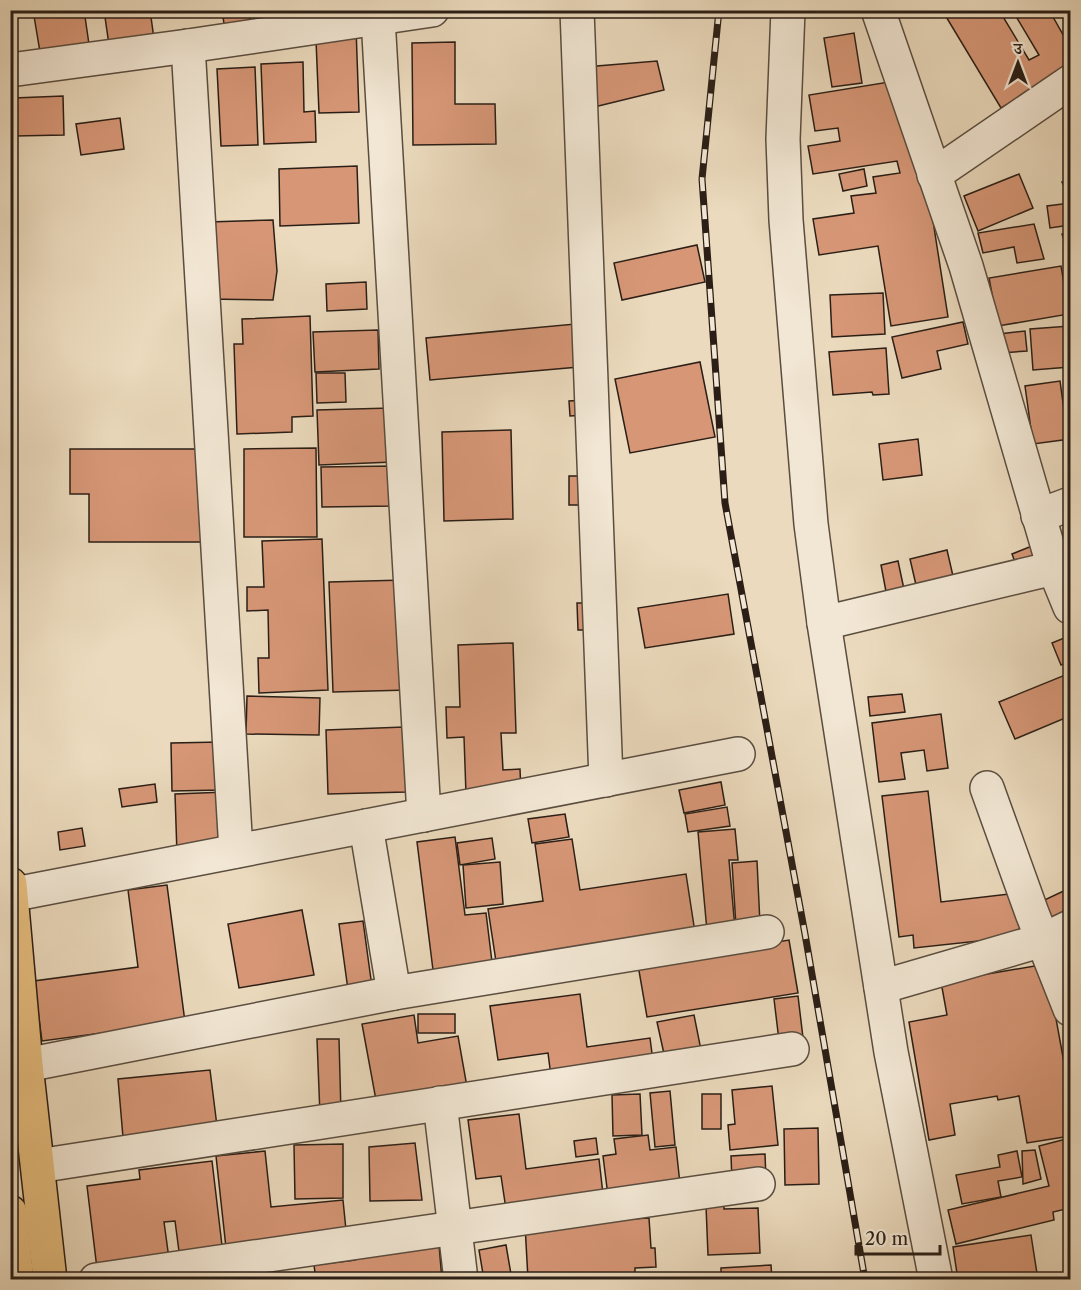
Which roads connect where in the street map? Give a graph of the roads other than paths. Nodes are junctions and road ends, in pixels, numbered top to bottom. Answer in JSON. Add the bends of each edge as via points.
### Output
{"nodes":[{"id":1,"x":432,"y":10,"type":"edge"},
{"id":2,"x":577,"y":10,"type":"edge"},
{"id":3,"x":788,"y":10,"type":"edge"},
{"id":4,"x":888,"y":15,"type":"edge"},
{"id":5,"x":378,"y":18,"type":"junction"},
{"id":6,"x":188,"y":46,"type":"junction"},
{"id":7,"x":10,"y":70,"type":"edge"},
{"id":8,"x":1071,"y":82,"type":"edge"},
{"id":9,"x":934,"y":175,"type":"junction"},
{"id":10,"x":1071,"y":504,"type":"edge"},
{"id":11,"x":1038,"y":516,"type":"junction"},
{"id":12,"x":1054,"y":568,"type":"junction"},
{"id":13,"x":1071,"y":607,"type":"edge"},
{"id":14,"x":824,"y":623,"type":"junction"},
{"id":15,"x":738,"y":754,"type":"dead end"},
{"id":16,"x":606,"y":780,"type":"junction"},
{"id":17,"x":987,"y":788,"type":"dead end"},
{"id":18,"x":424,"y":815,"type":"junction"},
{"id":19,"x":366,"y":826,"type":"junction"},
{"id":20,"x":236,"y":852,"type":"junction"},
{"id":21,"x":11,"y":891,"type":"edge"},
{"id":22,"x":767,"y":932,"type":"dead end"},
{"id":23,"x":1057,"y":934,"type":"edge"},
{"id":24,"x":881,"y":987,"type":"junction"},
{"id":25,"x":394,"y":993,"type":"junction"},
{"id":26,"x":1071,"y":1009,"type":"edge"},
{"id":27,"x":792,"y":1049,"type":"dead end"},
{"id":28,"x":26,"y":1065,"type":"junction"},
{"id":29,"x":440,"y":1103,"type":"junction"},
{"id":30,"x":38,"y":1166,"type":"junction"},
{"id":31,"x":758,"y":1184,"type":"dead end"},
{"id":32,"x":10,"y":1212,"type":"edge"},
{"id":33,"x":455,"y":1227,"type":"junction"},
{"id":34,"x":17,"y":1280,"type":"edge"},
{"id":35,"x":50,"y":1280,"type":"edge"},
{"id":36,"x":96,"y":1280,"type":"edge"},
{"id":37,"x":461,"y":1280,"type":"edge"},
{"id":38,"x":936,"y":1280,"type":"edge"}],
"edges":[{"from":1,"to":5,"type":"street"},
{"from":2,"to":16,"type":"street"},
{"from":3,"to":14,"type":"street","via":[[783,139],[786,220],[811,524]]},
{"from":4,"to":9,"type":"street"},
{"from":5,"to":6,"type":"street"},
{"from":5,"to":18,"type":"street"},
{"from":6,"to":7,"type":"street"},
{"from":6,"to":20,"type":"street"},
{"from":8,"to":9,"type":"street"},
{"from":9,"to":11,"type":"street","via":[[966,266]]},
{"from":10,"to":11,"type":"street"},
{"from":11,"to":12,"type":"street"},
{"from":12,"to":13,"type":"street"},
{"from":12,"to":14,"type":"street"},
{"from":14,"to":24,"type":"street"},
{"from":15,"to":16,"type":"street"},
{"from":16,"to":18,"type":"street"},
{"from":17,"to":23,"type":"street"},
{"from":18,"to":19,"type":"street"},
{"from":19,"to":20,"type":"street"},
{"from":19,"to":25,"type":"street"},
{"from":20,"to":21,"type":"street"},
{"from":21,"to":28,"type":"highway"},
{"from":22,"to":25,"type":"street"},
{"from":23,"to":24,"type":"street"},
{"from":23,"to":26,"type":"street"},
{"from":24,"to":38,"type":"street"},
{"from":25,"to":28,"type":"street"},
{"from":27,"to":29,"type":"street"},
{"from":28,"to":30,"type":"highway"},
{"from":29,"to":30,"type":"street"},
{"from":29,"to":33,"type":"street"},
{"from":30,"to":35,"type":"highway"},
{"from":31,"to":33,"type":"street"},
{"from":32,"to":34,"type":"highway"},
{"from":33,"to":36,"type":"street"},
{"from":33,"to":37,"type":"street"}]}
